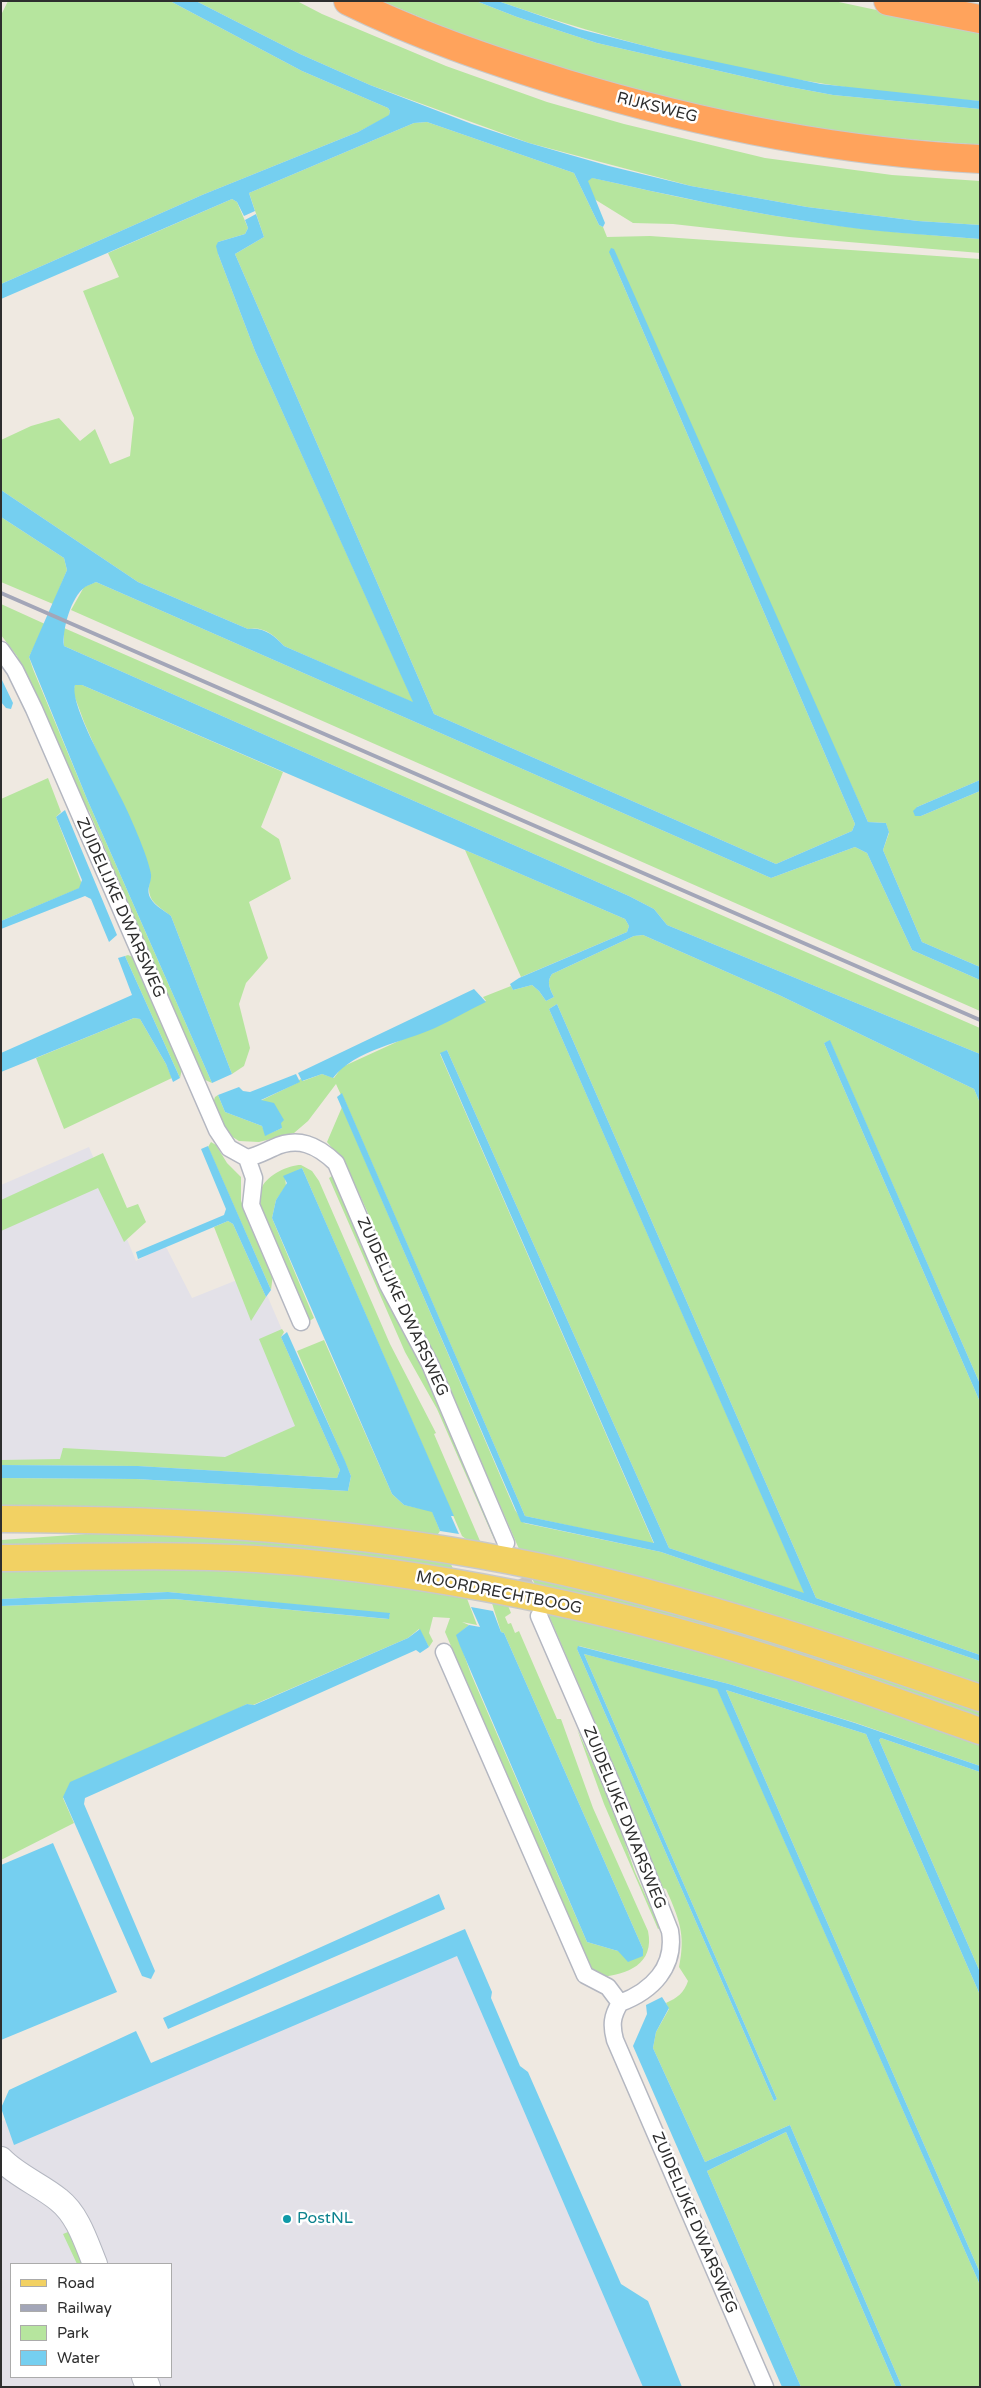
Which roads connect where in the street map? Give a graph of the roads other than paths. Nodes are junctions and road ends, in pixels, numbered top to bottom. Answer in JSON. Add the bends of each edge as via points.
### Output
{"nodes":[{"id":1,"x":348,"y":1,"type":"edge"},
{"id":2,"x":888,"y":1,"type":"edge"},
{"id":3,"x":980,"y":19,"type":"edge"},
{"id":4,"x":980,"y":159,"type":"edge"},
{"id":5,"x":1,"y":650,"type":"edge"},
{"id":6,"x":247,"y":1158,"type":"junction"},
{"id":7,"x":301,"y":1322,"type":"dead end"},
{"id":8,"x":1,"y":1520,"type":"edge"},
{"id":9,"x":506,"y":1543,"type":"tunnel mouth"},
{"id":10,"x":1,"y":1558,"type":"edge"},
{"id":11,"x":539,"y":1616,"type":"tunnel mouth"},
{"id":12,"x":444,"y":1652,"type":"dead end"},
{"id":13,"x":980,"y":1698,"type":"edge"},
{"id":14,"x":980,"y":1731,"type":"edge"},
{"id":15,"x":620,"y":2003,"type":"junction"},
{"id":16,"x":1,"y":2159,"type":"edge"},
{"id":17,"x":95,"y":2263,"type":"edge"},
{"id":18,"x":764,"y":2387,"type":"edge"}],
"edges":[{"from":1,"to":4,"type":"highway","name":"RIJKSWEG","via":[[389,22],[499,63],[630,103],[775,136],[902,154]]},
{"from":2,"to":3,"type":"highway"},
{"from":5,"to":6,"type":"street","name":"ZUIDELIJKE DWARSWEG","via":[[16,670],[34,709],[218,1130],[229,1148]]},
{"from":6,"to":7,"type":"street","via":[[254,1178],[251,1205]]},
{"from":6,"to":9,"type":"street","name":"ZUIDELIJKE DWARSWEG","via":[[288,1143],[302,1142],[323,1150],[336,1163],[388,1285],[430,1364]]},
{"from":8,"to":13,"type":"main road","name":"MOORDRECHTBOOG","via":[[151,1521],[254,1527],[440,1549],[542,1567],[789,1633]]},
{"from":10,"to":14,"type":"main road","name":"MOORDRECHTBOOG","via":[[249,1559],[371,1570],[484,1588],[691,1636],[799,1668]]},
{"from":11,"to":15,"type":"street","name":"ZUIDELIJKE DWARSWEG","via":[[611,1782],[670,1931],[670,1958],[664,1971],[650,1987]]},
{"from":12,"to":15,"type":"street","via":[[585,1975],[608,1987]]},
{"from":15,"to":18,"type":"street","name":"ZUIDELIJKE DWARSWEG","via":[[613,2017],[615,2040]]},
{"from":16,"to":17,"type":"street","via":[[69,2210]]}]}
